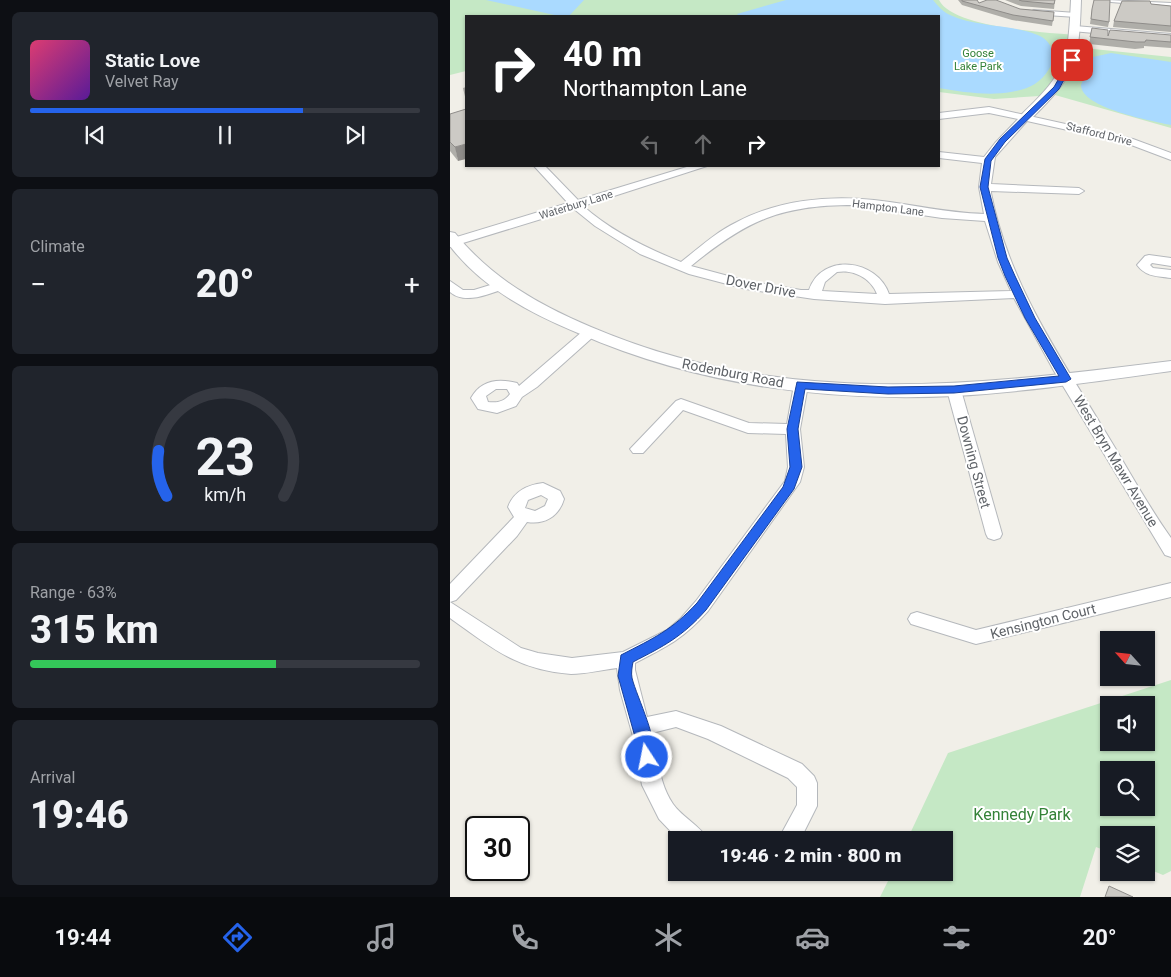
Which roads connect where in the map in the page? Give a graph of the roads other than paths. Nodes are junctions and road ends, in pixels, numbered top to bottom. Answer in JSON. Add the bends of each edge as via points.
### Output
{"nodes":[{"id":1,"x":1076,"y":0,"type":"edge"},
{"id":2,"x":1111,"y":0,"type":"edge"},
{"id":3,"x":1170,"y":3,"type":"edge"},
{"id":4,"x":1028,"y":12,"type":"edge"},
{"id":5,"x":1076,"y":15,"type":"junction"},
{"id":6,"x":1075,"y":29,"type":"junction"},
{"id":7,"x":1171,"y":37,"type":"edge"},
{"id":8,"x":940,"y":116,"type":"edge"},
{"id":9,"x":1026,"y":117,"type":"junction"},
{"id":10,"x":940,"y":155,"type":"edge"},
{"id":11,"x":1171,"y":157,"type":"edge"},
{"id":12,"x":988,"y":161,"type":"junction"},
{"id":13,"x":540,"y":167,"type":"edge"},
{"id":14,"x":689,"y":168,"type":"edge"},
{"id":15,"x":984,"y":187,"type":"junction"},
{"id":16,"x":1079,"y":191,"type":"dead end"},
{"id":17,"x":575,"y":205,"type":"junction"},
{"id":18,"x":991,"y":218,"type":"junction"},
{"id":19,"x":451,"y":240,"type":"edge"},
{"id":20,"x":1171,"y":262,"type":"edge"},
{"id":21,"x":682,"y":267,"type":"junction"},
{"id":22,"x":1171,"y":274,"type":"edge"},
{"id":23,"x":450,"y":285,"type":"edge"},
{"id":24,"x":500,"y":286,"type":"junction"},
{"id":25,"x":1018,"y":294,"type":"junction"},
{"id":26,"x":814,"y":295,"type":"junction"},
{"id":27,"x":885,"y":300,"type":"junction"},
{"id":28,"x":588,"y":334,"type":"junction"},
{"id":29,"x":1171,"y":366,"type":"edge"},
{"id":30,"x":1066,"y":379,"type":"junction"},
{"id":31,"x":801,"y":385,"type":"junction"},
{"id":32,"x":954,"y":390,"type":"junction"},
{"id":33,"x":517,"y":394,"type":"dead end"},
{"id":34,"x":793,"y":429,"type":"junction"},
{"id":35,"x":638,"y":449,"type":"dead end"},
{"id":36,"x":523,"y":516,"type":"dead end"},
{"id":37,"x":994,"y":534,"type":"dead end"},
{"id":38,"x":1171,"y":551,"type":"edge"},
{"id":39,"x":1171,"y":590,"type":"edge"},
{"id":40,"x":450,"y":595,"type":"edge"},
{"id":41,"x":450,"y":609,"type":"edge"},
{"id":42,"x":917,"y":618,"type":"dead end"},
{"id":43,"x":626,"y":659,"type":"junction"},
{"id":44,"x":640,"y":727,"type":"junction"},
{"id":45,"x":682,"y":831,"type":"edge"},
{"id":46,"x":794,"y":831,"type":"edge"}],
"edges":[{"from":1,"to":5,"type":"street","name":"West Bryn Mawr Avenue"},
{"from":2,"to":3,"type":"street"},
{"from":4,"to":5,"type":"street"},
{"from":5,"to":6,"type":"street","name":"West Bryn Mawr Avenue"},
{"from":6,"to":7,"type":"street"},
{"from":6,"to":9,"type":"street","name":"West Bryn Mawr Avenue","via":[[1072,60],[1066,74]]},
{"from":8,"to":9,"type":"street","name":"Stafford Drive","via":[[989,110]]},
{"from":9,"to":11,"type":"street","name":"Stafford Drive","via":[[1129,141]]},
{"from":9,"to":12,"type":"street","name":"West Bryn Mawr Avenue"},
{"from":10,"to":12,"type":"street"},
{"from":12,"to":15,"type":"street","name":"West Bryn Mawr Avenue"},
{"from":13,"to":17,"type":"street","name":"Dover Drive"},
{"from":14,"to":17,"type":"street","name":"Waterbury Lane"},
{"from":15,"to":16,"type":"street"},
{"from":15,"to":18,"type":"street","name":"West Bryn Mawr Avenue"},
{"from":17,"to":19,"type":"street","name":"Waterbury Lane"},
{"from":17,"to":21,"type":"street","name":"Dover Drive","via":[[623,239]]},
{"from":18,"to":21,"type":"street","name":"Hampton Lane","via":[[940,215],[870,203],[804,205],[766,214],[742,224]]},
{"from":18,"to":25,"type":"street","name":"West Bryn Mawr Avenue","via":[[1002,258]]},
{"from":19,"to":24,"type":"street","name":"Rodenburg Road"},
{"from":20,"to":22,"type":"street","via":[[1149,259],[1143,265],[1149,271]]},
{"from":21,"to":26,"type":"street","name":"Dover Drive","via":[[741,283]]},
{"from":23,"to":24,"type":"street","via":[[460,294],[475,294]]},
{"from":24,"to":28,"type":"street","name":"Rodenburg Road"},
{"from":25,"to":27,"type":"street","name":"Dover Drive"},
{"from":25,"to":30,"type":"street","name":"West Bryn Mawr Avenue"},
{"from":26,"to":27,"type":"street","name":"Dover Drive"},
{"from":26,"to":27,"type":"street","via":[[824,275],[846,268],[862,271],[871,277],[880,286]]},
{"from":28,"to":31,"type":"street","name":"Rodenburg Road","via":[[697,367]]},
{"from":28,"to":33,"type":"street"},
{"from":29,"to":30,"type":"street","name":"Rodenburg Road"},
{"from":30,"to":32,"type":"street","name":"Rodenburg Road"},
{"from":30,"to":38,"type":"street","name":"West Bryn Mawr Avenue"},
{"from":31,"to":32,"type":"street","name":"Rodenburg Road","via":[[888,391]]},
{"from":31,"to":34,"type":"street"},
{"from":32,"to":37,"type":"street","name":"Downing Street"},
{"from":34,"to":35,"type":"street","via":[[748,428],[681,404]]},
{"from":34,"to":43,"type":"street","via":[[796,467],[788,489],[687,623],[673,635]]},
{"from":36,"to":40,"type":"street"},
{"from":39,"to":42,"type":"street","name":"Kensington Court","via":[[976,637]]},
{"from":41,"to":43,"type":"street","via":[[515,654],[572,666]]},
{"from":43,"to":44,"type":"street","via":[[625,676]]},
{"from":44,"to":45,"type":"street","via":[[649,774],[665,812]]},
{"from":44,"to":46,"type":"street","via":[[676,719],[714,732],[795,771],[807,783],[806,806]]}]}
